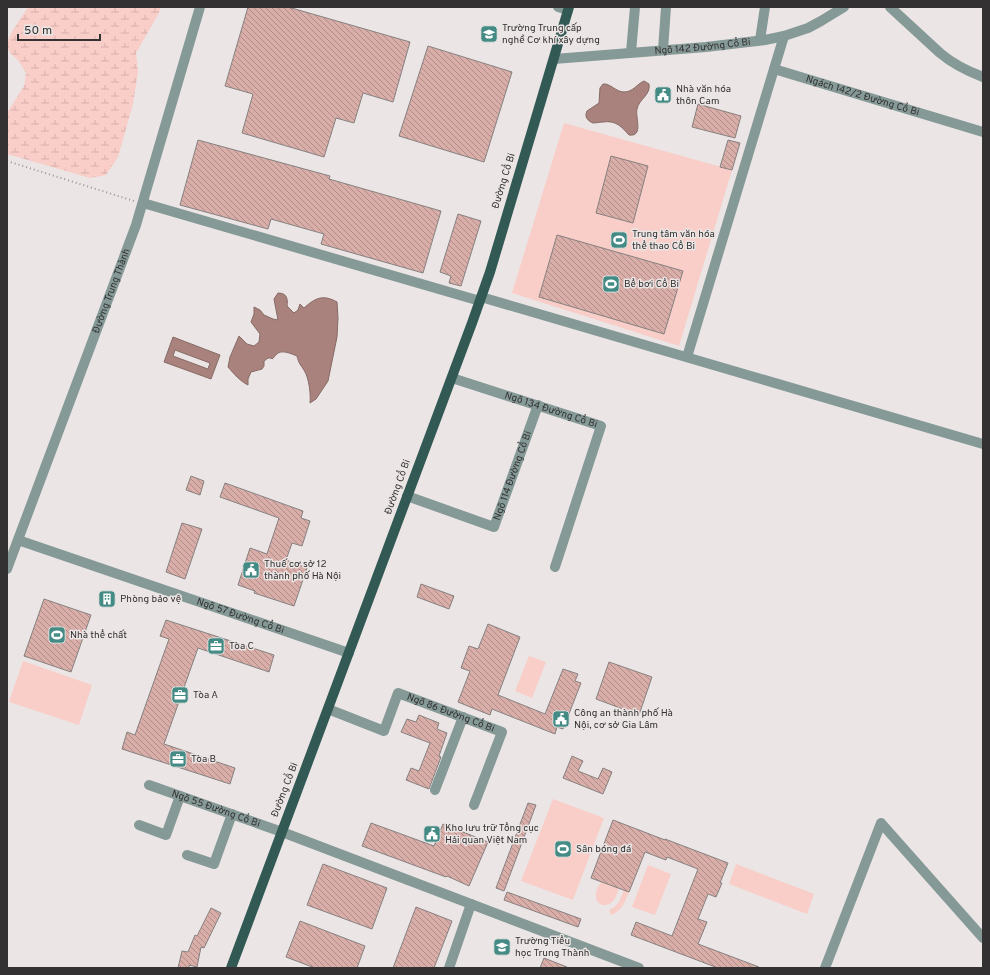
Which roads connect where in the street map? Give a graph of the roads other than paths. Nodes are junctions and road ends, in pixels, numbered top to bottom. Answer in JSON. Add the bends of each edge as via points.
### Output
{"nodes":[{"id":1,"x":200,"y":7,"type":"edge"},
{"id":2,"x":635,"y":7,"type":"edge"},
{"id":3,"x":666,"y":7,"type":"edge"},
{"id":4,"x":765,"y":7,"type":"edge"},
{"id":5,"x":844,"y":7,"type":"edge"},
{"id":6,"x":890,"y":7,"type":"edge"},
{"id":7,"x":565,"y":8,"type":"edge"},
{"id":8,"x":784,"y":36,"type":"junction"},
{"id":9,"x":760,"y":40,"type":"junction"},
{"id":10,"x":663,"y":50,"type":"junction"},
{"id":11,"x":631,"y":52,"type":"junction"},
{"id":12,"x":554,"y":59,"type":"junction"},
{"id":13,"x":774,"y":69,"type":"junction"},
{"id":14,"x":983,"y":77,"type":"edge"},
{"id":15,"x":982,"y":129,"type":"edge"},
{"id":16,"x":143,"y":203,"type":"junction"},
{"id":17,"x":481,"y":299,"type":"junction"},
{"id":18,"x":687,"y":358,"type":"junction"},
{"id":19,"x":452,"y":378,"type":"junction"},
{"id":20,"x":538,"y":406,"type":"junction"},
{"id":21,"x":983,"y":444,"type":"edge"},
{"id":22,"x":407,"y":496,"type":"junction"},
{"id":23,"x":18,"y":540,"type":"junction"},
{"id":24,"x":555,"y":567,"type":"dead end"},
{"id":25,"x":7,"y":569,"type":"edge"},
{"id":26,"x":349,"y":653,"type":"junction"},
{"id":27,"x":328,"y":709,"type":"junction"},
{"id":28,"x":463,"y":718,"type":"junction"},
{"id":29,"x":149,"y":786,"type":"dead end"},
{"id":30,"x":435,"y":790,"type":"dead end"},
{"id":31,"x":180,"y":796,"type":"junction"},
{"id":32,"x":474,"y":805,"type":"dead end"},
{"id":33,"x":232,"y":814,"type":"junction"},
{"id":34,"x":139,"y":825,"type":"dead end"},
{"id":35,"x":282,"y":832,"type":"junction"},
{"id":36,"x":187,"y":855,"type":"dead end"},
{"id":37,"x":472,"y":904,"type":"junction"},
{"id":38,"x":983,"y":938,"type":"edge"},
{"id":39,"x":231,"y":968,"type":"edge"},
{"id":40,"x":449,"y":968,"type":"edge"},
{"id":41,"x":639,"y":968,"type":"edge"},
{"id":42,"x":825,"y":968,"type":"edge"}],
"edges":[{"from":1,"to":16,"type":"street","name":"Đường Trung Thành"},
{"from":2,"to":11,"type":"street"},
{"from":3,"to":10,"type":"street"},
{"from":4,"to":9,"type":"street"},
{"from":5,"to":8,"type":"street","name":"Ngõ 142 Đường Cổ Bi","via":[[808,28]]},
{"from":6,"to":14,"type":"street","via":[[940,54],[964,70]]},
{"from":7,"to":12,"type":"main road","name":"Đường Cổ Bi"},
{"from":8,"to":9,"type":"street","name":"Ngõ 142 Đường Cổ Bi"},
{"from":8,"to":13,"type":"street"},
{"from":9,"to":10,"type":"street","name":"Ngõ 142 Đường Cổ Bi"},
{"from":10,"to":11,"type":"street","name":"Ngõ 142 Đường Cổ Bi"},
{"from":11,"to":12,"type":"street","name":"Ngõ 142 Đường Cổ Bi"},
{"from":12,"to":17,"type":"main road","name":"Đường Cổ Bi"},
{"from":13,"to":15,"type":"street","name":"Ngách 142/2 Đường Cổ Bi"},
{"from":13,"to":18,"type":"street"},
{"from":16,"to":17,"type":"street"},
{"from":16,"to":23,"type":"street","name":"Đường Trung Thành"},
{"from":17,"to":18,"type":"street"},
{"from":17,"to":19,"type":"main road","name":"Đường Cổ Bi"},
{"from":18,"to":21,"type":"street"},
{"from":19,"to":20,"type":"street","name":"Ngõ 134 Đường Cổ Bi"},
{"from":19,"to":22,"type":"main road","name":"Đường Cổ Bi"},
{"from":20,"to":22,"type":"street","name":"Ngõ 114 Đường Cổ Bi","via":[[494,527]]},
{"from":20,"to":24,"type":"street","name":"Ngõ 134 Đường Cổ Bi","via":[[601,426]]},
{"from":22,"to":26,"type":"main road","name":"Đường Cổ Bi"},
{"from":23,"to":25,"type":"street","name":"Đường Trung Thành"},
{"from":23,"to":26,"type":"street","name":"Ngõ 57 Đường Cổ Bi"},
{"from":26,"to":27,"type":"main road","name":"Đường Cổ Bi"},
{"from":27,"to":28,"type":"street","name":"Ngõ 86 Đường Cổ Bi","via":[[384,731],[398,693]]},
{"from":27,"to":35,"type":"main road","name":"Đường Cổ Bi"},
{"from":28,"to":30,"type":"street"},
{"from":28,"to":32,"type":"street","name":"Ngõ 86 Đường Cổ Bi","via":[[502,732]]},
{"from":29,"to":31,"type":"street","name":"Ngõ 55 Đường Cổ Bi"},
{"from":31,"to":33,"type":"street","name":"Ngõ 55 Đường Cổ Bi"},
{"from":31,"to":34,"type":"street","via":[[166,835]]},
{"from":33,"to":35,"type":"street","name":"Ngõ 55 Đường Cổ Bi"},
{"from":33,"to":36,"type":"street","via":[[214,864]]},
{"from":35,"to":37,"type":"street","name":"Ngõ 55 Đường Cổ Bi"},
{"from":35,"to":39,"type":"main road","name":"Đường Cổ Bi"},
{"from":37,"to":40,"type":"street"},
{"from":37,"to":41,"type":"street","name":"Ngõ 55 Đường Cổ Bi"},
{"from":38,"to":42,"type":"street","via":[[881,823]]}]}
